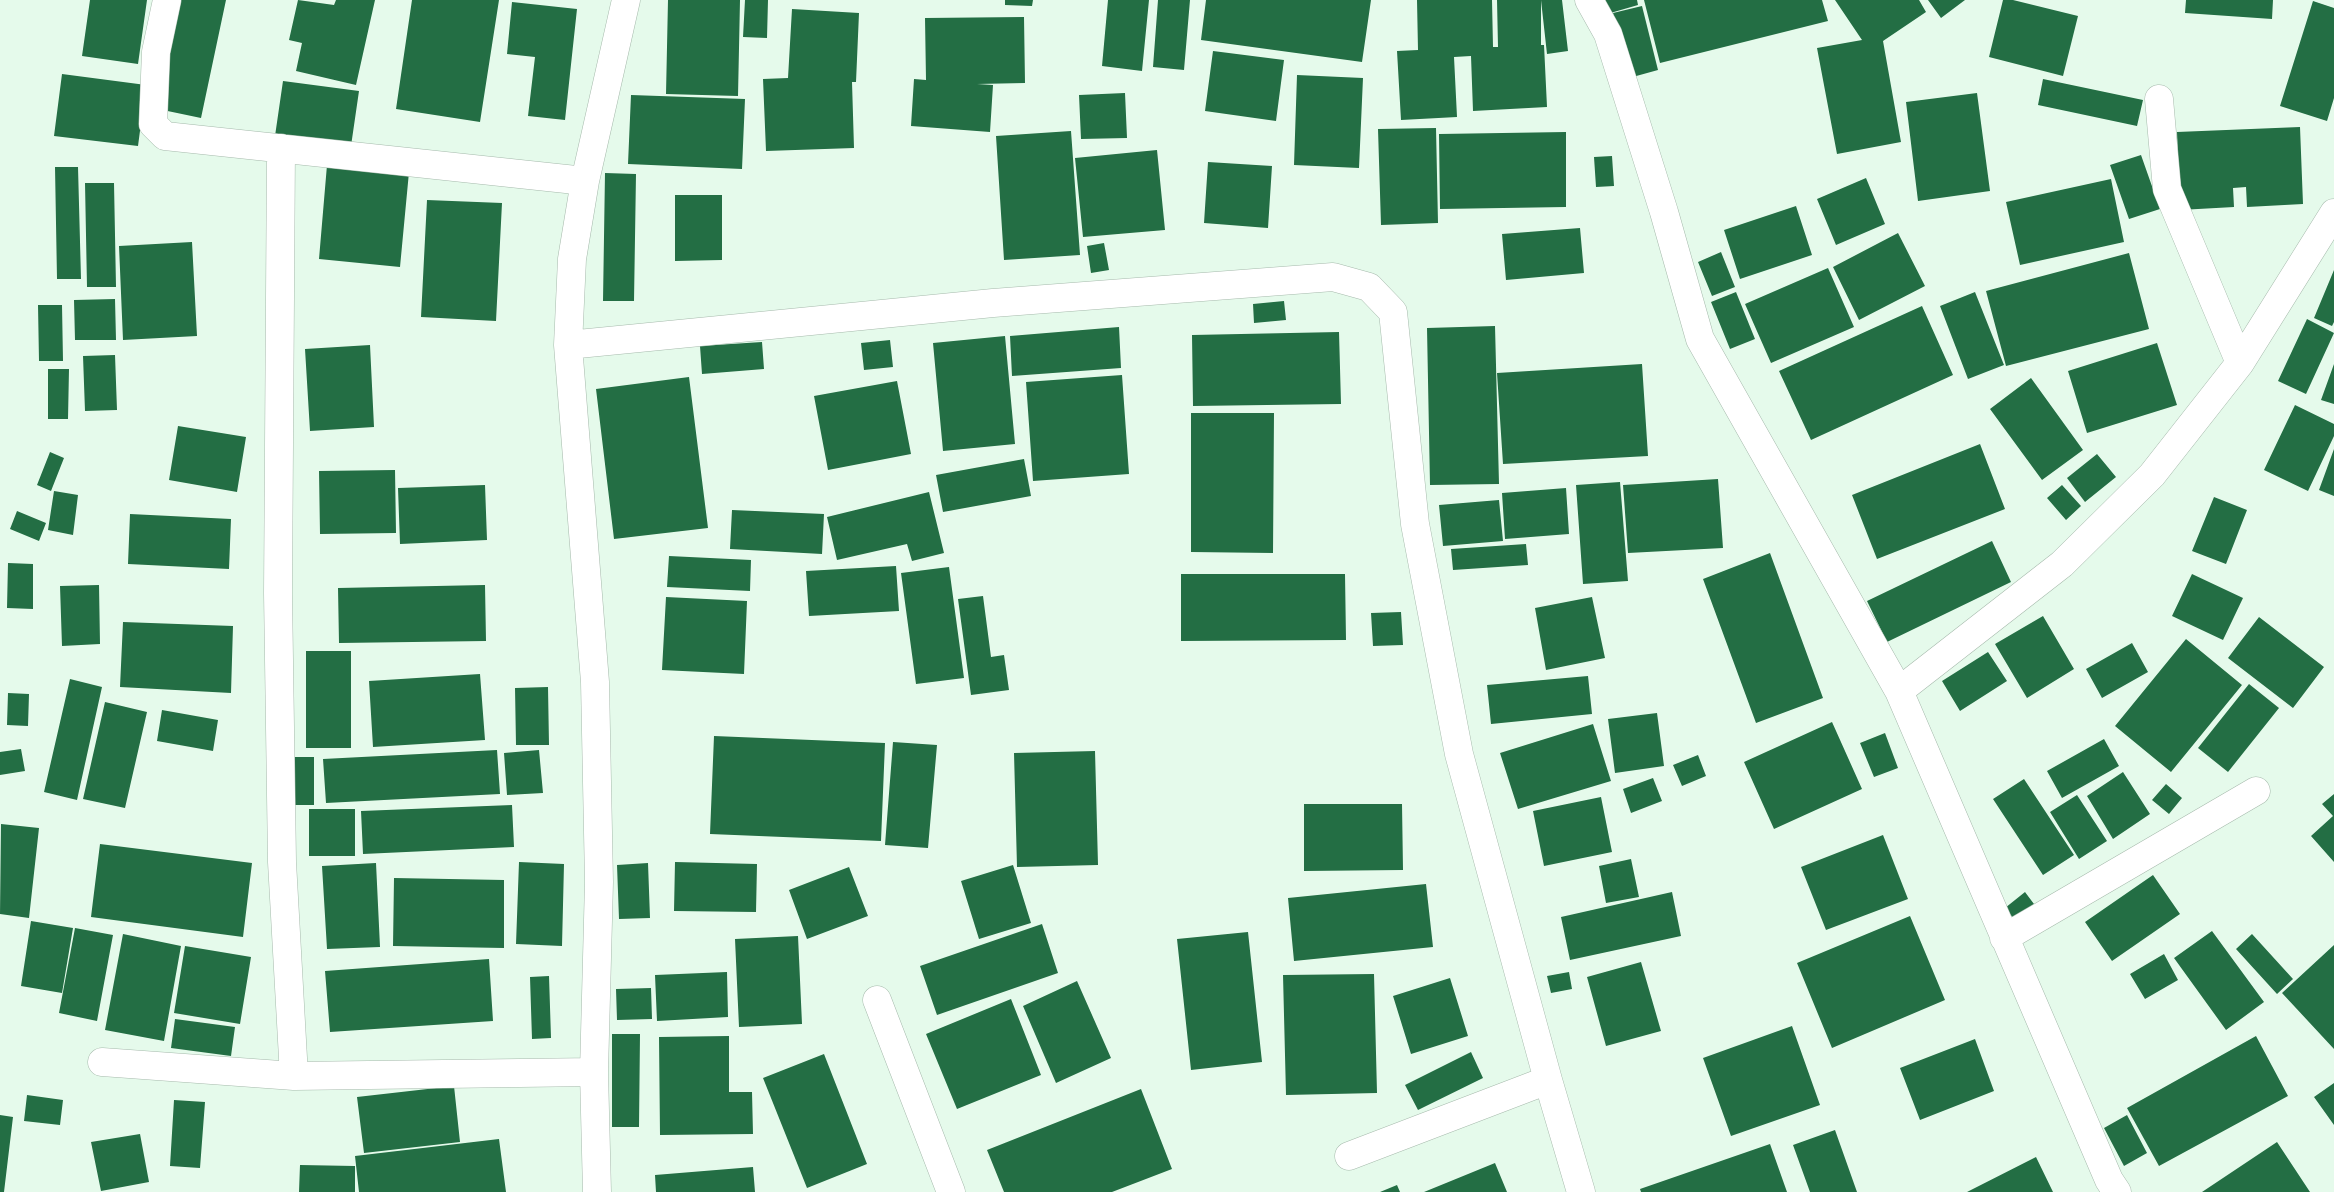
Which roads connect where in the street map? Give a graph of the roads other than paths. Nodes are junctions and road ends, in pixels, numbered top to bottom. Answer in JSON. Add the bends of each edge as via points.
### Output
{"nodes":[{"id":1,"x":167,"y":0,"type":"edge"},
{"id":2,"x":626,"y":0,"type":"edge"},
{"id":3,"x":1590,"y":0,"type":"edge"},
{"id":4,"x":2159,"y":99,"type":"dead end"},
{"id":5,"x":282,"y":148,"type":"junction"},
{"id":6,"x":585,"y":181,"type":"junction"},
{"id":7,"x":2334,"y":213,"type":"edge"},
{"id":8,"x":568,"y":344,"type":"junction"},
{"id":9,"x":2240,"y":363,"type":"junction"},
{"id":10,"x":1899,"y":691,"type":"junction"},
{"id":11,"x":2256,"y":791,"type":"dead end"},
{"id":12,"x":2004,"y":938,"type":"junction"},
{"id":13,"x":877,"y":1000,"type":"dead end"},
{"id":14,"x":102,"y":1062,"type":"dead end"},
{"id":15,"x":594,"y":1072,"type":"junction"},
{"id":16,"x":294,"y":1076,"type":"junction"},
{"id":17,"x":1548,"y":1080,"type":"junction"},
{"id":18,"x":1349,"y":1156,"type":"dead end"},
{"id":19,"x":597,"y":1192,"type":"edge"},
{"id":20,"x":951,"y":1192,"type":"edge"},
{"id":21,"x":1582,"y":1192,"type":"edge"},
{"id":22,"x":2117,"y":1192,"type":"edge"}],
"edges":[{"from":1,"to":5,"type":"street","via":[[156,52],[153,124],[165,136]]},
{"from":2,"to":6,"type":"street"},
{"from":3,"to":10,"type":"street","via":[[1608,34],[1700,339]]},
{"from":4,"to":9,"type":"street","via":[[2166,190]]},
{"from":5,"to":6,"type":"street"},
{"from":5,"to":16,"type":"street","via":[[278,603],[282,862]]},
{"from":6,"to":8,"type":"street","via":[[572,259]]},
{"from":7,"to":9,"type":"street"},
{"from":8,"to":15,"type":"street","via":[[595,682],[599,882]]},
{"from":8,"to":17,"type":"street","via":[[993,303],[1333,277],[1369,287],[1392,312],[1415,524],[1459,754]]},
{"from":9,"to":10,"type":"street","via":[[2152,475],[2062,564]]},
{"from":10,"to":12,"type":"street"},
{"from":11,"to":12,"type":"street"},
{"from":12,"to":22,"type":"street"},
{"from":13,"to":20,"type":"street"},
{"from":14,"to":16,"type":"street"},
{"from":15,"to":16,"type":"street"},
{"from":15,"to":19,"type":"street"},
{"from":17,"to":18,"type":"street"},
{"from":17,"to":21,"type":"street"}]}
